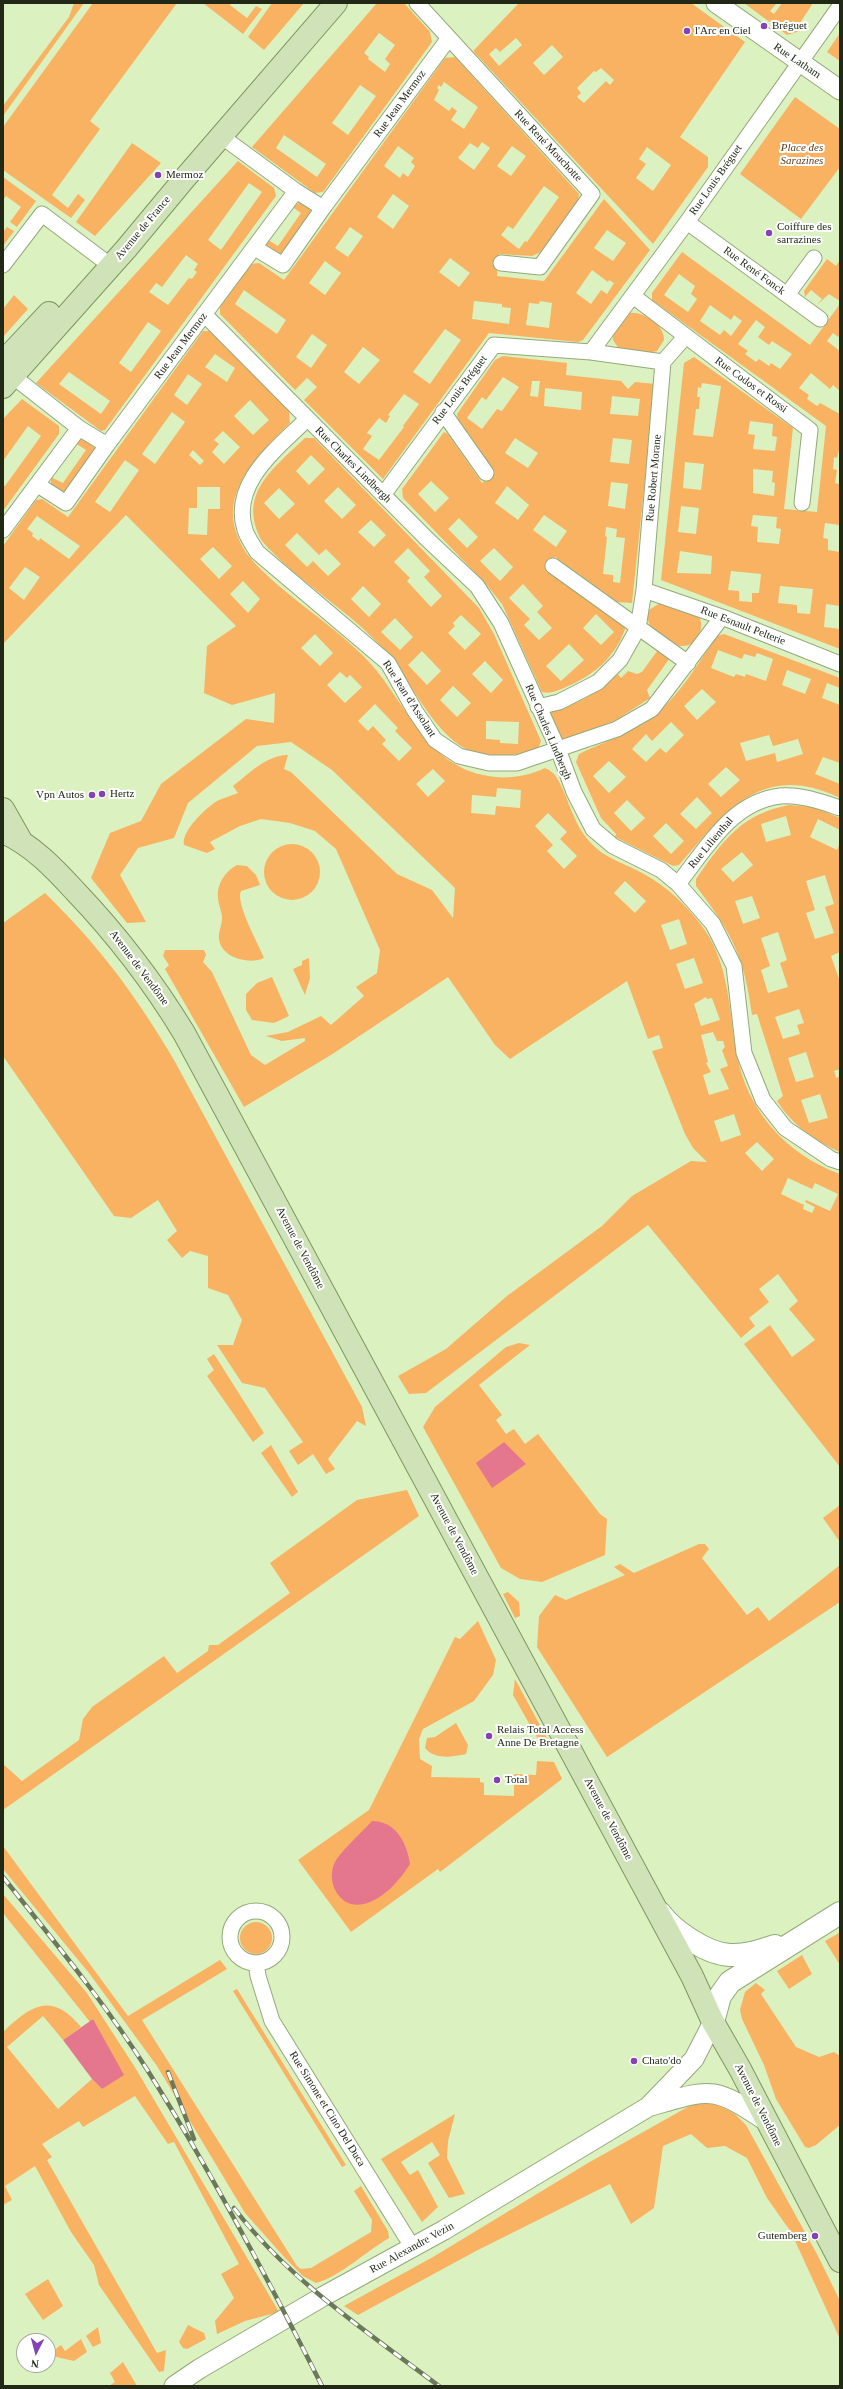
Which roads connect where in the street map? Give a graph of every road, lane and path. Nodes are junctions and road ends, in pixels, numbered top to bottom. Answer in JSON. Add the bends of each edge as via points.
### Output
{"nodes":[{"id":1,"x":336,"y":3,"type":"edge"},
{"id":2,"x":416,"y":3,"type":"edge"},
{"id":3,"x":716,"y":3,"type":"edge"},
{"id":4,"x":840,"y":6,"type":"edge"},
{"id":5,"x":448,"y":38,"type":"junction"},
{"id":6,"x":799,"y":62,"type":"junction"},
{"id":7,"x":840,"y":90,"type":"edge"},
{"id":8,"x":221,"y":136,"type":"junction"},
{"id":9,"x":296,"y":191,"type":"junction"},
{"id":10,"x":323,"y":208,"type":"junction"},
{"id":11,"x":687,"y":222,"type":"junction"},
{"id":12,"x":255,"y":248,"type":"junction"},
{"id":13,"x":814,"y":258,"type":"dead end"},
{"id":14,"x":105,"y":262,"type":"junction"},
{"id":15,"x":501,"y":263,"type":"dead end"},
{"id":16,"x":3,"y":266,"type":"edge"},
{"id":17,"x":787,"y":295,"type":"junction"},
{"id":18,"x":632,"y":296,"type":"junction"},
{"id":19,"x":204,"y":314,"type":"junction"},
{"id":20,"x":820,"y":319,"type":"dead end"},
{"id":21,"x":685,"y":337,"type":"junction"},
{"id":22,"x":591,"y":352,"type":"junction"},
{"id":23,"x":663,"y":362,"type":"junction"},
{"id":24,"x":5,"y":374,"type":"edge"},
{"id":25,"x":443,"y":412,"type":"junction"},
{"id":26,"x":307,"y":419,"type":"junction"},
{"id":27,"x":79,"y":428,"type":"junction"},
{"id":28,"x":107,"y":445,"type":"junction"},
{"id":29,"x":486,"y":473,"type":"dead end"},
{"id":30,"x":38,"y":484,"type":"junction"},
{"id":31,"x":383,"y":495,"type":"junction"},
{"id":32,"x":802,"y":503,"type":"dead end"},
{"id":33,"x":3,"y":530,"type":"edge"},
{"id":34,"x":553,"y":566,"type":"dead end"},
{"id":35,"x":644,"y":590,"type":"junction"},
{"id":36,"x":722,"y":618,"type":"junction"},
{"id":37,"x":638,"y":628,"type":"junction"},
{"id":38,"x":688,"y":663,"type":"junction"},
{"id":39,"x":840,"y":664,"type":"edge"},
{"id":40,"x":538,"y":707,"type":"junction"},
{"id":41,"x":558,"y":749,"type":"junction"},
{"id":42,"x":840,"y":808,"type":"edge"},
{"id":43,"x":3,"y":809,"type":"edge"},
{"id":44,"x":12,"y":836,"type":"edge"},
{"id":45,"x":678,"y":884,"type":"junction"},
{"id":46,"x":840,"y":1162,"type":"edge"},
{"id":47,"x":650,"y":1898,"type":"junction"},
{"id":48,"x":840,"y":1913,"type":"edge"},
{"id":49,"x":799,"y":1939,"type":"junction"},
{"id":50,"x":256,"y":1964,"type":"dead end"},
{"id":51,"x":713,"y":2022,"type":"junction"},
{"id":52,"x":648,"y":2107,"type":"junction"},
{"id":53,"x":766,"y":2121,"type":"junction"},
{"id":54,"x":413,"y":2248,"type":"junction"},
{"id":55,"x":840,"y":2261,"type":"edge"},
{"id":56,"x":174,"y":2386,"type":"edge"}],
"edges":[{"from":1,"to":8,"type":"main road","name":"Avenue de France"},
{"from":2,"to":5,"type":"street","name":"Rue René Mouchotte"},
{"from":3,"to":6,"type":"street","name":"Rue Latham"},
{"from":4,"to":6,"type":"street","name":"Rue Louis Bréguet"},
{"from":5,"to":10,"type":"street","name":"Rue Jean Mermoz"},
{"from":5,"to":15,"type":"street","name":"Rue René Mouchotte","via":[[592,194],[540,267]]},
{"from":6,"to":7,"type":"street","name":"Rue Latham"},
{"from":6,"to":11,"type":"street","name":"Rue Louis Bréguet"},
{"from":8,"to":9,"type":"street"},
{"from":8,"to":14,"type":"main road","name":"Avenue de France"},
{"from":9,"to":10,"type":"street"},
{"from":9,"to":12,"type":"street","name":"Rue Jean Mermoz"},
{"from":10,"to":12,"type":"street","name":"Rue Jean Mermoz","via":[[283,265]]},
{"from":11,"to":17,"type":"street","name":"Rue René Fonck"},
{"from":11,"to":18,"type":"street","name":"Rue Louis Bréguet"},
{"from":12,"to":19,"type":"street","name":"Rue Jean Mermoz"},
{"from":13,"to":17,"type":"street"},
{"from":14,"to":16,"type":"street","via":[[42,214]]},
{"from":14,"to":24,"type":"main road","name":"Avenue de France"},
{"from":17,"to":20,"type":"street","name":"Rue René Fonck"},
{"from":18,"to":21,"type":"street","name":"Rue Codos et Rossi"},
{"from":18,"to":22,"type":"street","name":"Rue Louis Bréguet"},
{"from":19,"to":26,"type":"street","name":"Rue Charles Lindbergh"},
{"from":19,"to":28,"type":"street","name":"Rue Jean Mermoz"},
{"from":21,"to":23,"type":"street"},
{"from":21,"to":32,"type":"street","name":"Rue Codos et Rossi","via":[[810,430]]},
{"from":22,"to":23,"type":"street","name":"Rue Louis Bréguet"},
{"from":22,"to":25,"type":"street","name":"Rue Louis Bréguet","via":[[494,345]]},
{"from":23,"to":35,"type":"street","name":"Rue Robert Morane"},
{"from":24,"to":27,"type":"street"},
{"from":25,"to":29,"type":"street"},
{"from":25,"to":31,"type":"street","name":"Rue Louis Bréguet"},
{"from":26,"to":31,"type":"street","name":"Rue Charles Lindbergh"},
{"from":26,"to":41,"type":"street","name":"Rue Jean d'Assolant","via":[[265,461],[247,484],[242,507],[245,530],[257,552],[388,663],[435,740],[459,756],[489,763],[517,763]]},
{"from":27,"to":28,"type":"street"},
{"from":27,"to":30,"type":"street"},
{"from":28,"to":30,"type":"street","name":"Rue Jean Mermoz","via":[[66,503]]},
{"from":30,"to":33,"type":"street"},
{"from":31,"to":40,"type":"street","name":"Rue Charles Lindbergh","via":[[477,586],[501,623]]},
{"from":34,"to":37,"type":"street"},
{"from":35,"to":36,"type":"street","name":"Rue Esnault Pelterie"},
{"from":35,"to":37,"type":"street","name":"Rue Robert Morane"},
{"from":36,"to":38,"type":"street","name":"Rue Jean d'Assolant"},
{"from":36,"to":39,"type":"street","name":"Rue Esnault Pelterie"},
{"from":37,"to":38,"type":"street"},
{"from":37,"to":40,"type":"street","name":"Rue Robert Morane","via":[[620,660],[598,682],[559,702]]},
{"from":38,"to":41,"type":"street","name":"Rue Jean d'Assolant","via":[[652,709],[617,729]]},
{"from":40,"to":41,"type":"street","name":"Rue Charles Lindbergh"},
{"from":41,"to":45,"type":"street","name":"Rue Charles Lindbergh","via":[[574,792],[592,829],[613,846],[660,870]]},
{"from":42,"to":45,"type":"street","name":"Rue Lilienthal","via":[[813,799],[780,796],[747,806],[731,817]]},
{"from":43,"to":44,"type":"main road","name":"Avenue de Vendôme"},
{"from":44,"to":47,"type":"main road","name":"Avenue de Vendôme","via":[[60,875],[126,949],[160,994],[184,1033]]},
{"from":45,"to":46,"type":"street","name":"Rue Charles Lindbergh","via":[[713,924],[734,966],[744,1053],[763,1100],[784,1128],[831,1160]]},
{"from":47,"to":49,"type":"main road","via":[[662,1916],[686,1937],[708,1950],[729,1955],[751,1954]]},
{"from":47,"to":51,"type":"main road","name":"Avenue de Vendôme","via":[[692,1976]]},
{"from":48,"to":49,"type":"main road"},
{"from":49,"to":51,"type":"main road","via":[[730,1982],[720,1996]]},
{"from":50,"to":54,"type":"street","name":"Rue Simone et Cino Del Duca","via":[[272,2020]]},
{"from":51,"to":52,"type":"street","name":"Rue Alexandre Vezin","via":[[694,2059]]},
{"from":51,"to":53,"type":"main road","name":"Avenue de Vendôme"},
{"from":52,"to":53,"type":"street","name":"Rue Alexandre Vezin","via":[[699,2092],[711,2092],[734,2099]]},
{"from":52,"to":54,"type":"street","name":"Rue Alexandre Vezin"},
{"from":53,"to":55,"type":"main road","name":"Avenue de Vendôme"},
{"from":54,"to":56,"type":"street","name":"Rue Alexandre Vezin","via":[[322,2297]]}]}
